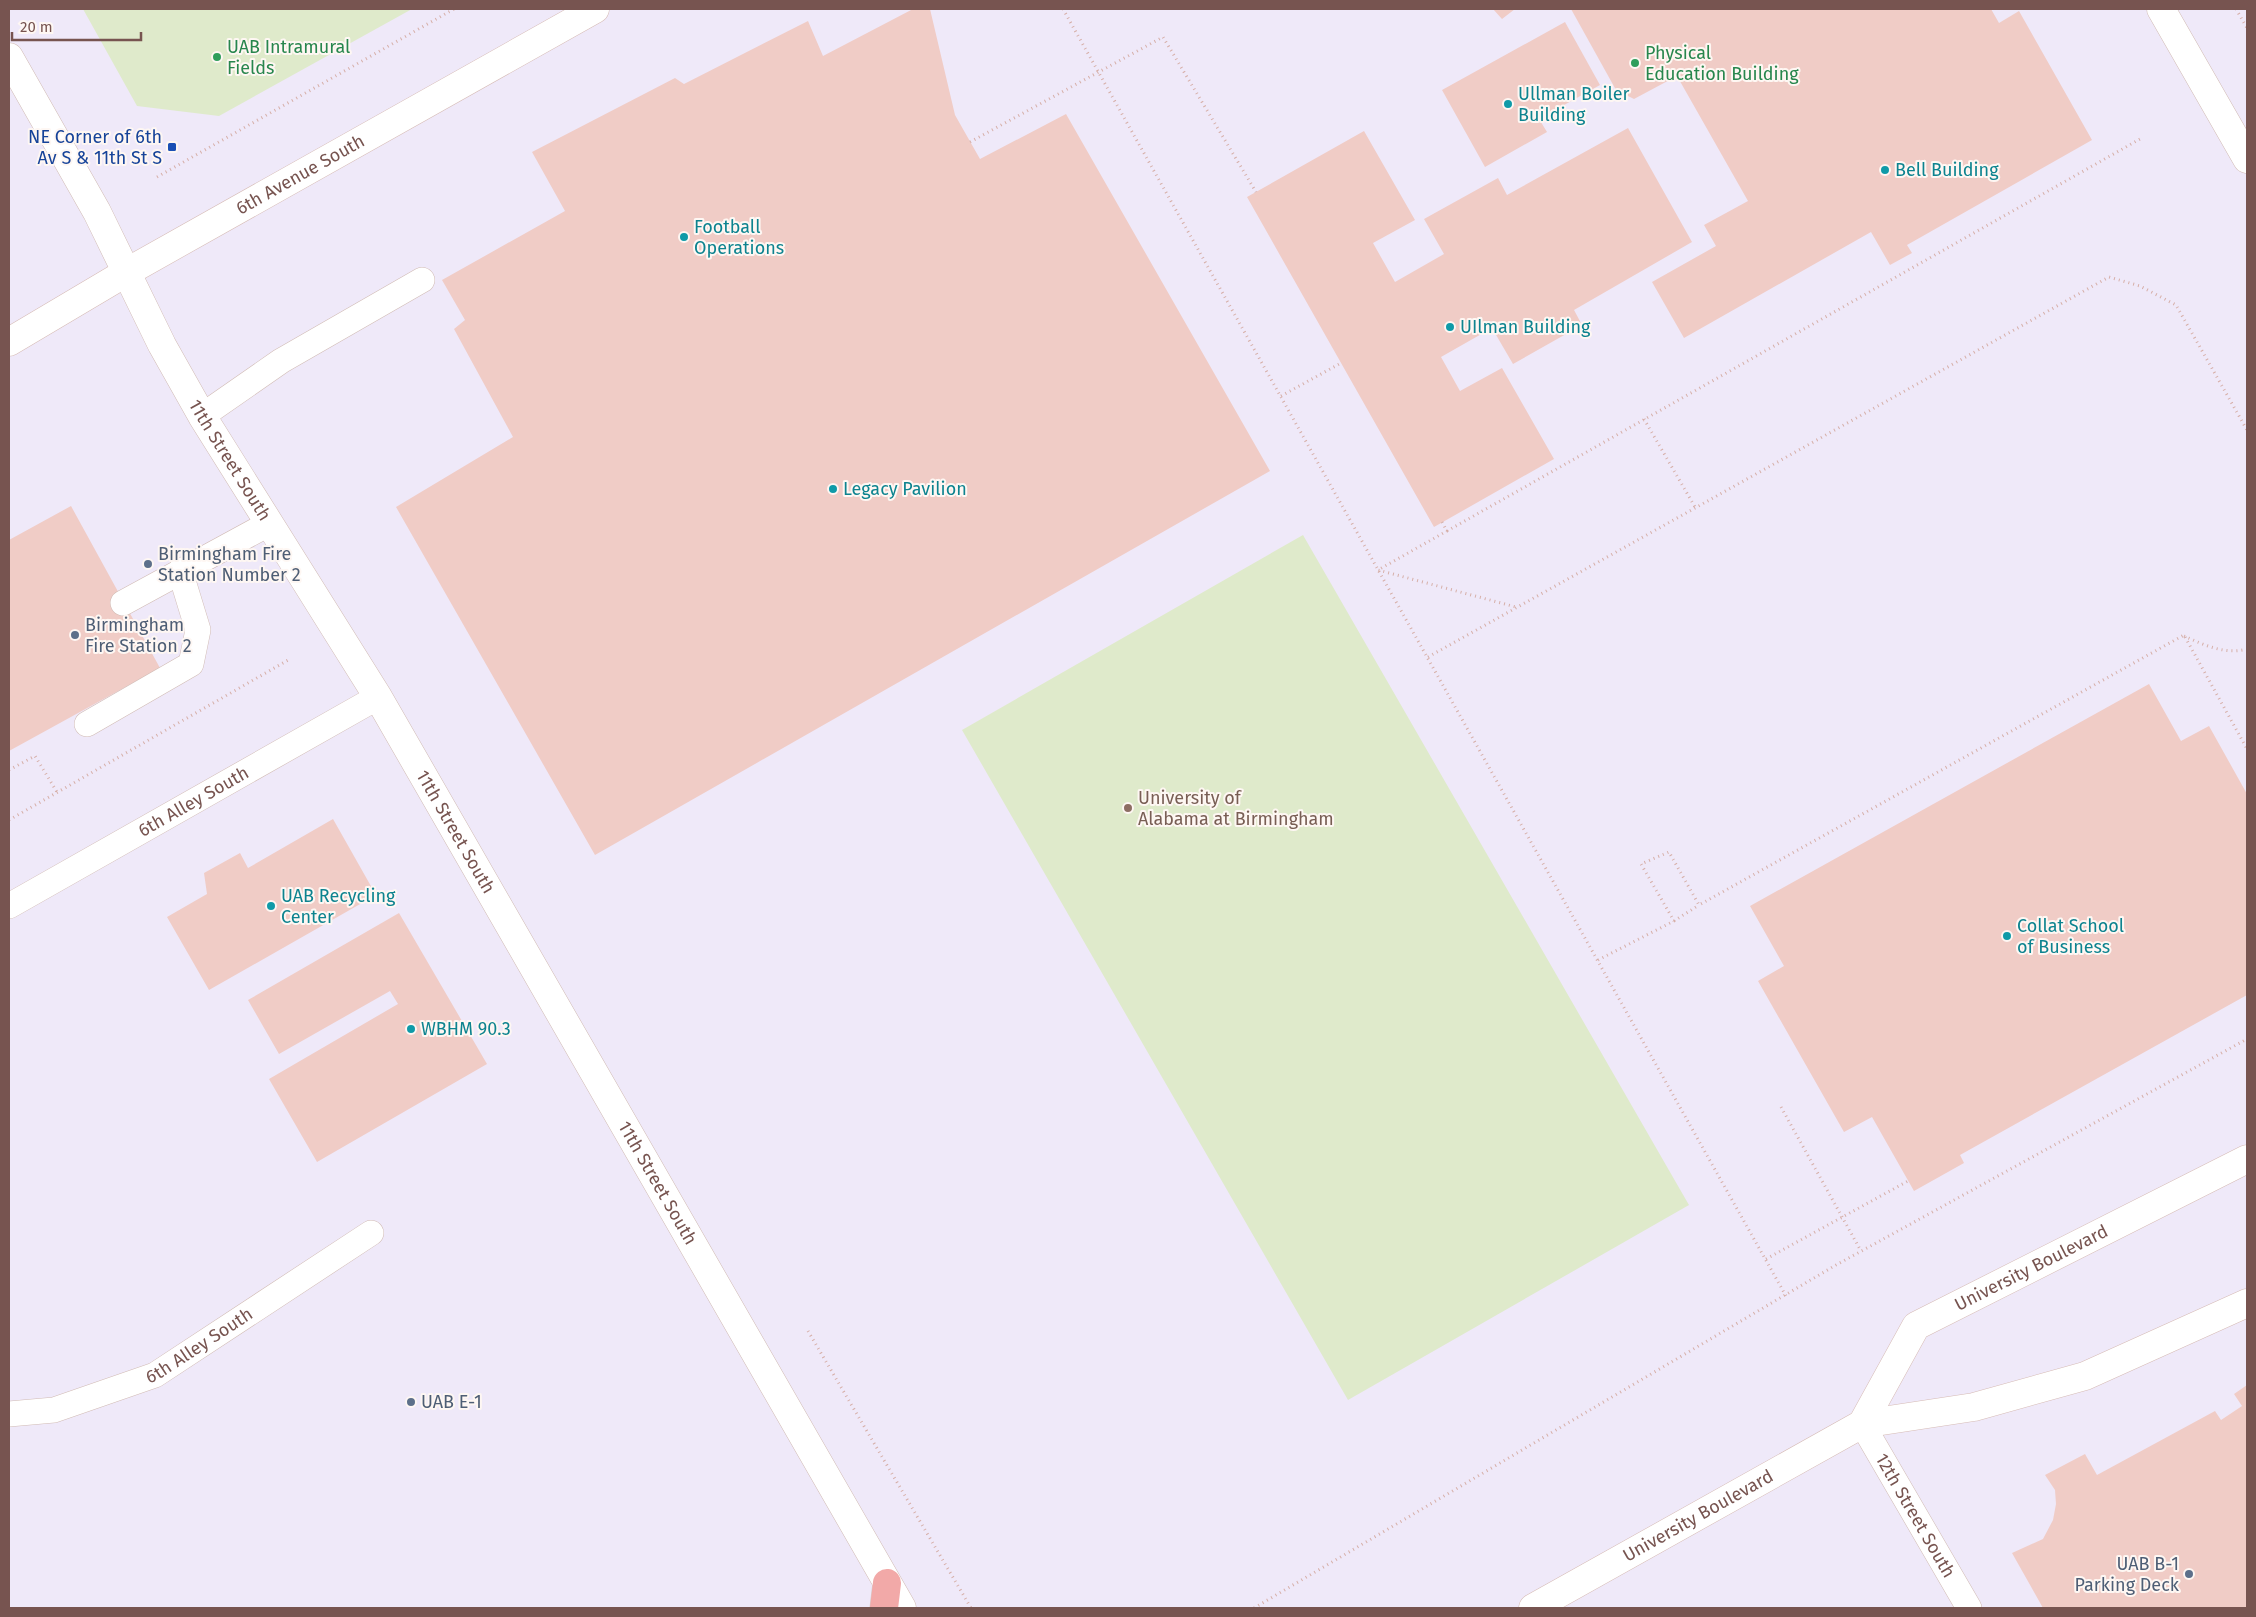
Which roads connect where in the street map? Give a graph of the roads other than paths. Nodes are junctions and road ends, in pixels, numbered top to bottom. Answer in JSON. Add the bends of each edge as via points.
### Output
{"nodes":[{"id":1,"x":595,"y":9,"type":"edge"},
{"id":2,"x":2161,"y":9,"type":"edge"},
{"id":3,"x":9,"y":57,"type":"edge"},
{"id":4,"x":2247,"y":159,"type":"edge"},
{"id":5,"x":127,"y":272,"type":"junction"},
{"id":6,"x":422,"y":280,"type":"dead end"},
{"id":7,"x":9,"y":342,"type":"edge"},
{"id":8,"x":202,"y":416,"type":"junction"},
{"id":9,"x":270,"y":523,"type":"junction"},
{"id":10,"x":180,"y":571,"type":"junction"},
{"id":11,"x":123,"y":602,"type":"dead end"},
{"id":12,"x":378,"y":697,"type":"junction"},
{"id":13,"x":87,"y":724,"type":"dead end"},
{"id":14,"x":9,"y":906,"type":"edge"},
{"id":15,"x":2247,"y":1159,"type":"edge"},
{"id":16,"x":370,"y":1233,"type":"dead end"},
{"id":17,"x":2247,"y":1303,"type":"edge"},
{"id":18,"x":9,"y":1414,"type":"edge"},
{"id":19,"x":1862,"y":1424,"type":"junction"},
{"id":20,"x":885,"y":1595,"type":"edge"},
{"id":21,"x":902,"y":1608,"type":"edge"},
{"id":22,"x":1533,"y":1608,"type":"edge"},
{"id":23,"x":1970,"y":1608,"type":"edge"}],
"edges":[{"from":1,"to":5,"type":"street","name":"6th Avenue South"},
{"from":2,"to":4,"type":"street"},
{"from":3,"to":5,"type":"street","name":"11th Street South","via":[[97,212]]},
{"from":5,"to":7,"type":"street","name":"6th Avenue South"},
{"from":5,"to":8,"type":"street","name":"11th Street South","via":[[162,345]]},
{"from":6,"to":8,"type":"lane","via":[[280,361]]},
{"from":8,"to":9,"type":"street","name":"11th Street South"},
{"from":9,"to":10,"type":"lane"},
{"from":9,"to":12,"type":"street","name":"11th Street South"},
{"from":10,"to":11,"type":"lane"},
{"from":10,"to":13,"type":"lane","via":[[198,630],[191,664]]},
{"from":12,"to":14,"type":"lane","name":"6th Alley South"},
{"from":12,"to":20,"type":"street","name":"11th Street South"},
{"from":15,"to":19,"type":"street","name":"University Boulevard","via":[[1916,1326]]},
{"from":16,"to":18,"type":"lane","name":"6th Alley South","via":[[155,1375],[54,1410]]},
{"from":17,"to":19,"type":"street","name":"University Boulevard","via":[[2085,1376],[1974,1407]]},
{"from":19,"to":22,"type":"street","name":"University Boulevard"},
{"from":19,"to":23,"type":"lane","name":"12th Street South"},
{"from":20,"to":21,"type":"street","name":"11th Street South"}]}
